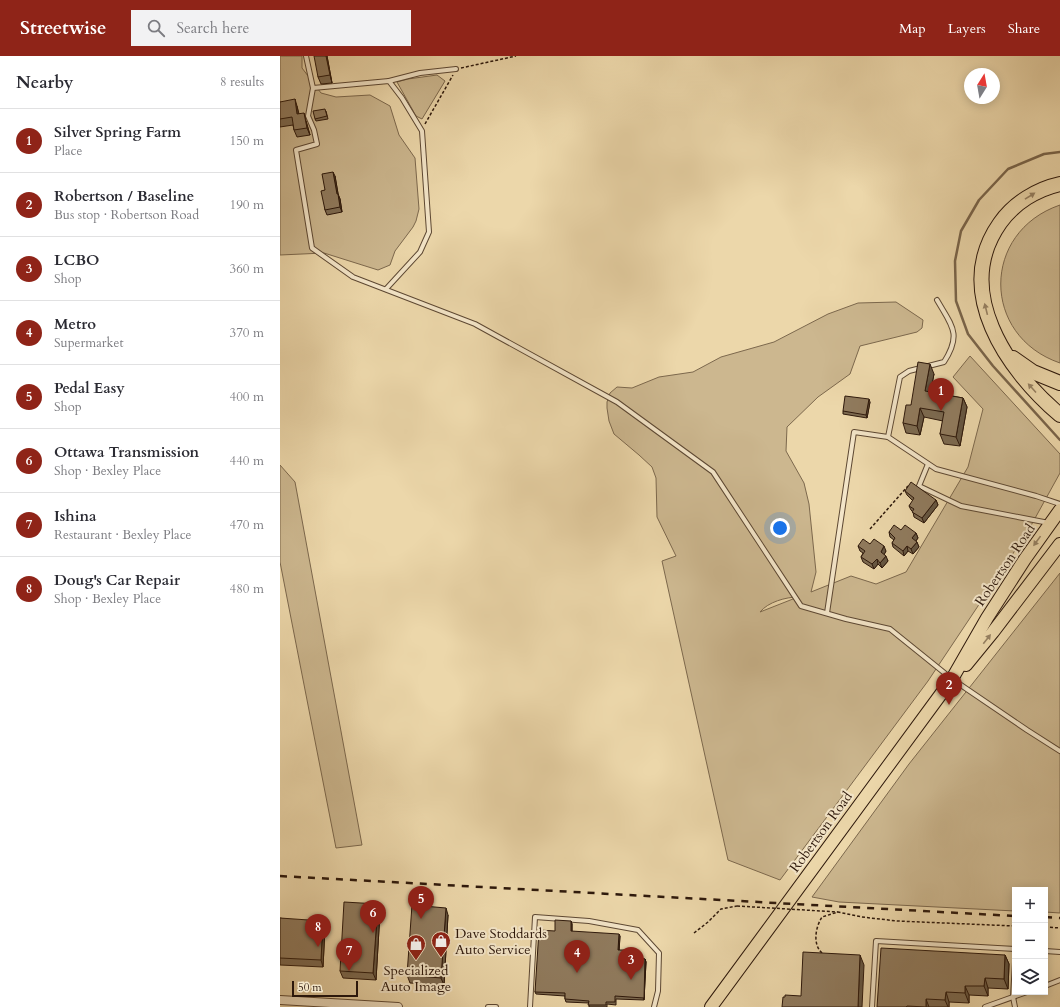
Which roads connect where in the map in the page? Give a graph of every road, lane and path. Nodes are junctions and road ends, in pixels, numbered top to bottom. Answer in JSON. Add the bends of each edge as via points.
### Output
{"nodes":[{"id":1,"x":306,"y":56,"type":"edge"},
{"id":2,"x":516,"y":56,"type":"edge"},
{"id":3,"x":456,"y":69,"type":"junction"},
{"id":4,"x":389,"y":81,"type":"junction"},
{"id":5,"x":313,"y":88,"type":"junction"},
{"id":6,"x":422,"y":131,"type":"junction"},
{"id":7,"x":1060,"y":184,"type":"edge"},
{"id":8,"x":386,"y":289,"type":"junction"},
{"id":9,"x":937,"y":300,"type":"dead end"},
{"id":10,"x":1000,"y":345,"type":"junction"},
{"id":11,"x":1060,"y":383,"type":"edge"},
{"id":12,"x":1060,"y":415,"type":"edge"},
{"id":13,"x":888,"y":437,"type":"junction"},
{"id":14,"x":928,"y":464,"type":"junction"},
{"id":15,"x":912,"y":482,"type":"edge"},
{"id":16,"x":1060,"y":504,"type":"edge"},
{"id":17,"x":1060,"y":510,"type":"edge"},
{"id":18,"x":1050,"y":523,"type":"junction"},
{"id":19,"x":870,"y":529,"type":"dead end"},
{"id":20,"x":1060,"y":544,"type":"edge"},
{"id":21,"x":1060,"y":551,"type":"edge"},
{"id":22,"x":1037,"y":575,"type":"junction"},
{"id":23,"x":827,"y":613,"type":"junction"},
{"id":24,"x":952,"y":679,"type":"junction"},
{"id":25,"x":1060,"y":751,"type":"edge"},
{"id":26,"x":838,"y":912,"type":"junction"},
{"id":27,"x":1012,"y":926,"type":"edge"},
{"id":28,"x":1048,"y":927,"type":"edge"},
{"id":29,"x":1060,"y":928,"type":"edge"},
{"id":30,"x":694,"y":933,"type":"dead end"},
{"id":31,"x":1012,"y":949,"type":"edge"},
{"id":32,"x":1048,"y":951,"type":"edge"},
{"id":33,"x":1060,"y":952,"type":"edge"},
{"id":34,"x":822,"y":953,"type":"edge"},
{"id":35,"x":1060,"y":980,"type":"edge"},
{"id":36,"x":1048,"y":985,"type":"edge"},
{"id":37,"x":1019,"y":995,"type":"edge"},
{"id":38,"x":1013,"y":997,"type":"junction"},
{"id":39,"x":280,"y":1000,"type":"edge"},
{"id":40,"x":712,"y":1006,"type":"edge"},
{"id":41,"x":398,"y":1007,"type":"edge"},
{"id":42,"x":488,"y":1007,"type":"edge"},
{"id":43,"x":496,"y":1007,"type":"edge"},
{"id":44,"x":530,"y":1007,"type":"edge"},
{"id":45,"x":654,"y":1007,"type":"edge"},
{"id":46,"x":872,"y":1007,"type":"edge"},
{"id":47,"x":985,"y":1007,"type":"edge"},
{"id":48,"x":1015,"y":1007,"type":"edge"}],
"edges":[{"from":1,"to":5,"type":"lane"},
{"from":2,"to":3,"type":"path"},
{"from":3,"to":4,"type":"lane","via":[[420,73]]},
{"from":3,"to":6,"type":"path"},
{"from":4,"to":5,"type":"lane"},
{"from":4,"to":6,"type":"lane"},
{"from":5,"to":8,"type":"lane","via":[[308,116],[317,144],[296,150],[312,248],[353,277]]},
{"from":6,"to":8,"type":"lane","via":[[429,232],[420,252]]},
{"from":10,"to":7,"type":"highway","one_way":true,"via":[[989,322],[983,298],[982,273],[989,245],[996,228],[1014,208],[1034,193]]},
{"from":8,"to":23,"type":"lane","via":[[475,324],[618,402],[713,472],[801,606]]},
{"from":9,"to":13,"type":"lane","via":[[955,334],[952,350],[944,362],[909,371],[900,377]]},
{"from":10,"to":11,"type":"highway","via":[[1023,366]]},
{"from":12,"to":10,"type":"highway","one_way":true,"via":[[1028,384]]},
{"from":13,"to":14,"type":"lane"},
{"from":13,"to":23,"type":"lane","via":[[854,432]]},
{"from":14,"to":16,"type":"lane","via":[[936,469]]},
{"from":14,"to":18,"type":"lane","via":[[919,486],[961,506]]},
{"from":15,"to":19,"type":"path"},
{"from":17,"to":18,"type":"main road","name":"Robertson Road"},
{"from":18,"to":24,"type":"main road","name":"Robertson Road","one_way":true,"via":[[987,618]]},
{"from":20,"to":22,"type":"main road","name":"Robertson Road"},
{"from":21,"to":22,"type":"main road"},
{"from":24,"to":22,"type":"main road","name":"Robertson Road","one_way":true,"via":[[973,658]]},
{"from":23,"to":24,"type":"lane","via":[[890,629]]},
{"from":24,"to":25,"type":"lane"},
{"from":24,"to":40,"type":"main road","name":"Robertson Road"},
{"from":26,"to":27,"type":"path","via":[[897,921]]},
{"from":26,"to":30,"type":"path","bridge":true,"via":[[737,906],[721,909]]},
{"from":26,"to":34,"type":"path","via":[[822,916],[818,923],[816,941]]},
{"from":28,"to":29,"type":"path"},
{"from":31,"to":46,"type":"lane","via":[[876,941]]},
{"from":32,"to":33,"type":"lane"},
{"from":35,"to":36,"type":"lane"},
{"from":37,"to":38,"type":"lane"},
{"from":38,"to":47,"type":"lane"},
{"from":38,"to":48,"type":"lane"},
{"from":39,"to":41,"type":"street"},
{"from":42,"to":43,"type":"lane"},
{"from":44,"to":45,"type":"lane","via":[[535,917],[588,921],[638,930],[658,953],[658,991]]}]}
